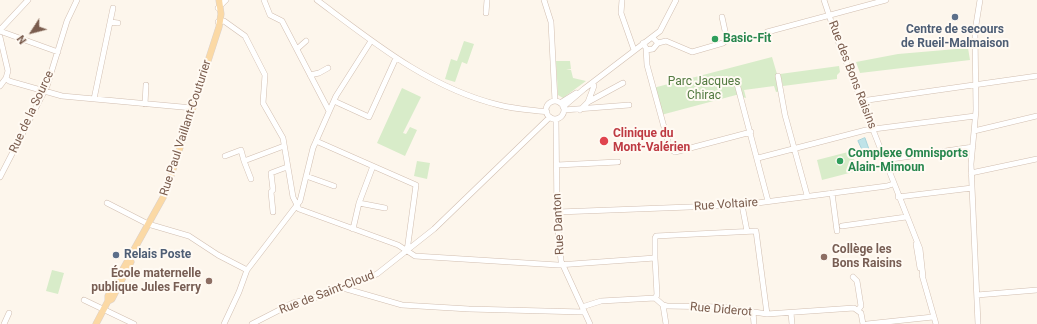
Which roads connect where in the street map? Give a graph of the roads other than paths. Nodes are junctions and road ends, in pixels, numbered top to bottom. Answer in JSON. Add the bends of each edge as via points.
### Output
{"nodes":[{"id":1,"x":28,"y":0,"type":"edge"},
{"id":2,"x":77,"y":0,"type":"edge"},
{"id":3,"x":215,"y":0,"type":"edge"},
{"id":4,"x":219,"y":0,"type":"edge"},
{"id":5,"x":226,"y":0,"type":"edge"},
{"id":6,"x":264,"y":0,"type":"edge"},
{"id":7,"x":317,"y":0,"type":"edge"},
{"id":8,"x":487,"y":0,"type":"edge"},
{"id":9,"x":544,"y":0,"type":"edge"},
{"id":10,"x":622,"y":0,"type":"edge"},
{"id":11,"x":676,"y":0,"type":"edge"},
{"id":12,"x":824,"y":0,"type":"edge"},
{"id":13,"x":886,"y":0,"type":"edge"},
{"id":14,"x":980,"y":0,"type":"edge"},
{"id":15,"x":113,"y":8,"type":"dead end"},
{"id":16,"x":219,"y":8,"type":"junction"},
{"id":17,"x":486,"y":13,"type":"dead end"},
{"id":18,"x":827,"y":16,"type":"junction"},
{"id":19,"x":722,"y":17,"type":"dead end"},
{"id":20,"x":219,"y":21,"type":"junction"},
{"id":21,"x":110,"y":22,"type":"junction"},
{"id":22,"x":118,"y":23,"type":"dead end"},
{"id":23,"x":0,"y":31,"type":"edge"},
{"id":24,"x":767,"y":32,"type":"dead end"},
{"id":25,"x":0,"y":37,"type":"edge"},
{"id":26,"x":652,"y":37,"type":"junction"},
{"id":27,"x":371,"y":41,"type":"junction"},
{"id":28,"x":306,"y":42,"type":"dead end"},
{"id":29,"x":658,"y":43,"type":"junction"},
{"id":30,"x":643,"y":44,"type":"junction"},
{"id":31,"x":297,"y":49,"type":"junction"},
{"id":32,"x":634,"y":50,"type":"junction"},
{"id":33,"x":646,"y":50,"type":"junction"},
{"id":34,"x":58,"y":52,"type":"junction"},
{"id":35,"x":396,"y":58,"type":"junction"},
{"id":36,"x":328,"y":68,"type":"dead end"},
{"id":37,"x":310,"y":75,"type":"junction"},
{"id":38,"x":778,"y":76,"type":"dead end"},
{"id":39,"x":1037,"y":76,"type":"edge"},
{"id":40,"x":6,"y":78,"type":"junction"},
{"id":41,"x":736,"y":80,"type":"dead end"},
{"id":42,"x":592,"y":83,"type":"junction"},
{"id":43,"x":623,"y":83,"type":"dead end"},
{"id":44,"x":976,"y":84,"type":"junction"},
{"id":45,"x":146,"y":85,"type":"dead end"},
{"id":46,"x":0,"y":86,"type":"edge"},
{"id":47,"x":44,"y":90,"type":"junction"},
{"id":48,"x":94,"y":99,"type":"junction"},
{"id":49,"x":334,"y":101,"type":"junction"},
{"id":50,"x":861,"y":101,"type":"junction"},
{"id":51,"x":588,"y":102,"type":"junction"},
{"id":52,"x":145,"y":104,"type":"junction"},
{"id":53,"x":561,"y":105,"type":"junction"},
{"id":54,"x":629,"y":105,"type":"dead end"},
{"id":55,"x":193,"y":108,"type":"junction"},
{"id":56,"x":580,"y":110,"type":"junction"},
{"id":57,"x":329,"y":112,"type":"junction"},
{"id":58,"x":547,"y":112,"type":"junction"},
{"id":59,"x":975,"y":116,"type":"junction"},
{"id":60,"x":1037,"y":116,"type":"edge"},
{"id":61,"x":550,"y":117,"type":"junction"},
{"id":62,"x":556,"y":119,"type":"junction"},
{"id":63,"x":872,"y":129,"type":"junction"},
{"id":64,"x":974,"y":131,"type":"junction"},
{"id":65,"x":751,"y":132,"type":"junction"},
{"id":66,"x":316,"y":141,"type":"junction"},
{"id":67,"x":284,"y":146,"type":"junction"},
{"id":68,"x":973,"y":147,"type":"junction"},
{"id":69,"x":795,"y":149,"type":"junction"},
{"id":70,"x":225,"y":156,"type":"dead end"},
{"id":71,"x":758,"y":158,"type":"junction"},
{"id":72,"x":1037,"y":159,"type":"edge"},
{"id":73,"x":884,"y":160,"type":"junction"},
{"id":74,"x":244,"y":161,"type":"junction"},
{"id":75,"x":618,"y":162,"type":"dead end"},
{"id":76,"x":557,"y":165,"type":"junction"},
{"id":77,"x":373,"y":166,"type":"junction"},
{"id":78,"x":287,"y":167,"type":"junction"},
{"id":79,"x":971,"y":172,"type":"junction"},
{"id":80,"x":306,"y":176,"type":"junction"},
{"id":81,"x":0,"y":177,"type":"edge"},
{"id":82,"x":251,"y":179,"type":"dead end"},
{"id":83,"x":893,"y":184,"type":"junction"},
{"id":84,"x":334,"y":186,"type":"dead end"},
{"id":85,"x":972,"y":188,"type":"junction"},
{"id":86,"x":832,"y":193,"type":"junction"},
{"id":87,"x":807,"y":195,"type":"dead end"},
{"id":88,"x":898,"y":197,"type":"junction"},
{"id":89,"x":768,"y":201,"type":"junction"},
{"id":90,"x":108,"y":203,"type":"dead end"},
{"id":91,"x":359,"y":203,"type":"junction"},
{"id":92,"x":742,"y":205,"type":"junction"},
{"id":93,"x":296,"y":206,"type":"junction"},
{"id":94,"x":385,"y":208,"type":"dead end"},
{"id":95,"x":273,"y":212,"type":"dead end"},
{"id":96,"x":558,"y":212,"type":"junction"},
{"id":97,"x":906,"y":217,"type":"junction"},
{"id":98,"x":148,"y":224,"type":"junction"},
{"id":99,"x":842,"y":226,"type":"dead end"},
{"id":100,"x":353,"y":229,"type":"junction"},
{"id":101,"x":746,"y":231,"type":"junction"},
{"id":102,"x":837,"y":231,"type":"dead end"},
{"id":103,"x":407,"y":251,"type":"junction"},
{"id":104,"x":655,"y":258,"type":"junction"},
{"id":105,"x":562,"y":265,"type":"junction"},
{"id":106,"x":247,"y":270,"type":"junction"},
{"id":107,"x":853,"y":277,"type":"dead end"},
{"id":108,"x":354,"y":284,"type":"junction"},
{"id":109,"x":343,"y":288,"type":"junction"},
{"id":110,"x":1037,"y":290,"type":"edge"},
{"id":111,"x":357,"y":292,"type":"junction"},
{"id":112,"x":977,"y":295,"type":"junction"},
{"id":113,"x":655,"y":298,"type":"junction"},
{"id":114,"x":84,"y":300,"type":"dead end"},
{"id":115,"x":663,"y":305,"type":"junction"},
{"id":116,"x":103,"y":310,"type":"junction"},
{"id":117,"x":583,"y":310,"type":"junction"},
{"id":118,"x":754,"y":312,"type":"junction"},
{"id":119,"x":860,"y":312,"type":"junction"},
{"id":120,"x":9,"y":313,"type":"dead end"},
{"id":121,"x":791,"y":313,"type":"junction"},
{"id":122,"x":767,"y":314,"type":"junction"},
{"id":123,"x":933,"y":316,"type":"junction"},
{"id":124,"x":4,"y":324,"type":"edge"},
{"id":125,"x":96,"y":324,"type":"edge"},
{"id":126,"x":134,"y":324,"type":"edge"},
{"id":127,"x":224,"y":324,"type":"edge"},
{"id":128,"x":252,"y":324,"type":"edge"},
{"id":129,"x":590,"y":324,"type":"edge"},
{"id":130,"x":666,"y":324,"type":"edge"},
{"id":131,"x":754,"y":324,"type":"edge"},
{"id":132,"x":792,"y":324,"type":"edge"},
{"id":133,"x":863,"y":324,"type":"edge"},
{"id":134,"x":867,"y":324,"type":"edge"},
{"id":135,"x":936,"y":324,"type":"edge"},
{"id":136,"x":978,"y":324,"type":"edge"}],
"edges":[{"from":1,"to":23,"type":"street"},
{"from":2,"to":34,"type":"street","name":"Rue de la Source","via":[[67,21]]},
{"from":3,"to":16,"type":"main road","name":"Rue Paul Vaillant-Couturier"},
{"from":4,"to":16,"type":"main road","name":"Rue Paul Vaillant-Couturier"},
{"from":5,"to":16,"type":"street"},
{"from":6,"to":31,"type":"street","via":[[270,15],[282,21]]},
{"from":7,"to":27,"type":"street"},
{"from":8,"to":17,"type":"street"},
{"from":9,"to":53,"type":"street","via":[[551,22]]},
{"from":10,"to":32,"type":"street","via":[[621,12]]},
{"from":11,"to":26,"type":"street","via":[[665,24]]},
{"from":12,"to":18,"type":"street","name":"Rue des Bons Raisins"},
{"from":13,"to":18,"type":"street"},
{"from":14,"to":44,"type":"street","via":[[975,31]]},
{"from":15,"to":21,"type":"street"},
{"from":16,"to":20,"type":"main road","name":"Rue Paul Vaillant-Couturier"},
{"from":18,"to":24,"type":"street"},
{"from":18,"to":50,"type":"street","name":"Rue des Bons Raisins"},
{"from":19,"to":29,"type":"street","via":[[727,36],[723,43],[692,52],[670,42]]},
{"from":20,"to":55,"type":"main road","name":"Rue Paul Vaillant-Couturier"},
{"from":20,"to":67,"type":"street","via":[[224,21],[245,36],[265,75],[263,103],[282,136]]},
{"from":21,"to":22,"type":"street"},
{"from":21,"to":48,"type":"street"},
{"from":23,"to":34,"type":"street"},
{"from":25,"to":40,"type":"street","via":[[8,71]]},
{"from":26,"to":29,"type":"street"},
{"from":26,"to":30,"type":"street"},
{"from":27,"to":35,"type":"street"},
{"from":27,"to":49,"type":"street"},
{"from":28,"to":31,"type":"street"},
{"from":29,"to":33,"type":"street","via":[[653,49]]},
{"from":30,"to":32,"type":"street"},
{"from":30,"to":33,"type":"street"},
{"from":31,"to":37,"type":"street"},
{"from":32,"to":42,"type":"street"},
{"from":33,"to":65,"type":"street","via":[[647,65],[670,148],[675,152]]},
{"from":34,"to":47,"type":"street","name":"Rue de la Source"},
{"from":35,"to":49,"type":"street","via":[[369,117]]},
{"from":35,"to":58,"type":"street","via":[[443,85],[498,105]]},
{"from":36,"to":37,"type":"street","via":[[319,74]]},
{"from":37,"to":57,"type":"street"},
{"from":38,"to":69,"type":"street"},
{"from":39,"to":44,"type":"street"},
{"from":40,"to":46,"type":"street"},
{"from":40,"to":47,"type":"street"},
{"from":41,"to":65,"type":"street"},
{"from":42,"to":51,"type":"street","via":[[594,86]]},
{"from":42,"to":53,"type":"street"},
{"from":43,"to":51,"type":"street"},
{"from":44,"to":50,"type":"street"},
{"from":44,"to":59,"type":"street"},
{"from":45,"to":52,"type":"street"},
{"from":47,"to":48,"type":"street","via":[[62,96]]},
{"from":47,"to":81,"type":"street","name":"Rue de la Source"},
{"from":48,"to":52,"type":"street"},
{"from":49,"to":57,"type":"street"},
{"from":50,"to":63,"type":"street","name":"Rue des Bons Raisins"},
{"from":51,"to":56,"type":"street"},
{"from":52,"to":55,"type":"street"},
{"from":53,"to":56,"type":"street"},
{"from":53,"to":58,"type":"street","via":[[548,105]]},
{"from":53,"to":62,"type":"street","via":[[562,116]]},
{"from":54,"to":56,"type":"street"},
{"from":55,"to":98,"type":"main road","name":"Rue Paul Vaillant-Couturier","via":[[165,194]]},
{"from":57,"to":66,"type":"street"},
{"from":58,"to":61,"type":"street"},
{"from":59,"to":63,"type":"street"},
{"from":59,"to":64,"type":"street"},
{"from":60,"to":64,"type":"street"},
{"from":61,"to":62,"type":"street"},
{"from":61,"to":103,"type":"street","name":"Rue de Saint-Cloud","via":[[498,165],[483,184]]},
{"from":62,"to":76,"type":"street","name":"Rue Danton"},
{"from":63,"to":69,"type":"street"},
{"from":63,"to":73,"type":"street","name":"Rue des Bons Raisins"},
{"from":64,"to":68,"type":"street"},
{"from":65,"to":71,"type":"street"},
{"from":66,"to":77,"type":"street"},
{"from":66,"to":80,"type":"street"},
{"from":67,"to":74,"type":"street"},
{"from":67,"to":78,"type":"street"},
{"from":68,"to":73,"type":"street"},
{"from":68,"to":79,"type":"street"},
{"from":69,"to":71,"type":"street"},
{"from":69,"to":87,"type":"street"},
{"from":70,"to":74,"type":"street","via":[[241,150]]},
{"from":71,"to":89,"type":"street"},
{"from":72,"to":79,"type":"street"},
{"from":73,"to":83,"type":"street","name":"Rue des Bons Raisins"},
{"from":74,"to":82,"type":"street"},
{"from":75,"to":76,"type":"street"},
{"from":76,"to":96,"type":"street","name":"Rue Danton"},
{"from":77,"to":91,"type":"street"},
{"from":77,"to":103,"type":"street","via":[[416,185]]},
{"from":78,"to":93,"type":"street"},
{"from":78,"to":95,"type":"street","via":[[271,172]]},
{"from":79,"to":85,"type":"street"},
{"from":80,"to":84,"type":"street"},
{"from":80,"to":93,"type":"street","via":[[303,194]]},
{"from":83,"to":86,"type":"street","name":"Rue Voltaire"},
{"from":83,"to":88,"type":"street","name":"Rue des Bons Raisins"},
{"from":85,"to":88,"type":"street"},
{"from":85,"to":112,"type":"street"},
{"from":86,"to":89,"type":"street","name":"Rue Voltaire"},
{"from":86,"to":102,"type":"street"},
{"from":88,"to":97,"type":"street","name":"Rue des Bons Raisins"},
{"from":89,"to":92,"type":"street","name":"Rue Voltaire"},
{"from":90,"to":98,"type":"street"},
{"from":91,"to":94,"type":"street"},
{"from":91,"to":100,"type":"street"},
{"from":92,"to":96,"type":"street","name":"Rue Voltaire"},
{"from":92,"to":101,"type":"street"},
{"from":93,"to":100,"type":"street"},
{"from":93,"to":106,"type":"street"},
{"from":96,"to":105,"type":"street","name":"Rue Danton"},
{"from":97,"to":99,"type":"street"},
{"from":97,"to":123,"type":"street","name":"Rue des Bons Raisins","via":[[915,239]]},
{"from":98,"to":106,"type":"street","via":[[189,236]]},
{"from":98,"to":116,"type":"main road","name":"Rue Paul Vaillant-Couturier","via":[[139,248],[116,292]]},
{"from":100,"to":103,"type":"street","via":[[398,245]]},
{"from":101,"to":104,"type":"street","via":[[656,236]]},
{"from":101,"to":122,"type":"street","via":[[757,233]]},
{"from":103,"to":105,"type":"street","via":[[416,256]]},
{"from":103,"to":108,"type":"street","name":"Rue de Saint-Cloud","via":[[377,274]]},
{"from":104,"to":105,"type":"street"},
{"from":104,"to":113,"type":"street"},
{"from":105,"to":117,"type":"street","name":"Rue Danton"},
{"from":106,"to":127,"type":"street"},
{"from":107,"to":119,"type":"street","via":[[857,281]]},
{"from":108,"to":109,"type":"street","name":"Rue de Saint-Cloud"},
{"from":108,"to":111,"type":"street"},
{"from":109,"to":111,"type":"street"},
{"from":109,"to":128,"type":"street","name":"Rue de Saint-Cloud","via":[[293,303]]},
{"from":110,"to":112,"type":"street"},
{"from":111,"to":117,"type":"street","via":[[410,305]]},
{"from":112,"to":136,"type":"street"},
{"from":113,"to":115,"type":"street"},
{"from":113,"to":117,"type":"street","via":[[601,302]]},
{"from":114,"to":116,"type":"street"},
{"from":115,"to":118,"type":"street","name":"Rue Diderot","via":[[721,307]]},
{"from":115,"to":130,"type":"street"},
{"from":116,"to":125,"type":"main road","name":"Rue Paul Vaillant-Couturier"},
{"from":116,"to":126,"type":"street"},
{"from":117,"to":129,"type":"street","name":"Rue Danton"},
{"from":118,"to":122,"type":"street","name":"Rue Diderot"},
{"from":118,"to":131,"type":"street"},
{"from":119,"to":121,"type":"street","name":"Rue Diderot","via":[[854,308]]},
{"from":119,"to":133,"type":"street"},
{"from":120,"to":124,"type":"street"},
{"from":121,"to":122,"type":"street","name":"Rue Diderot"},
{"from":121,"to":132,"type":"street"},
{"from":123,"to":134,"type":"street"},
{"from":123,"to":135,"type":"street","name":"Rue des Bons Raisins"}]}
